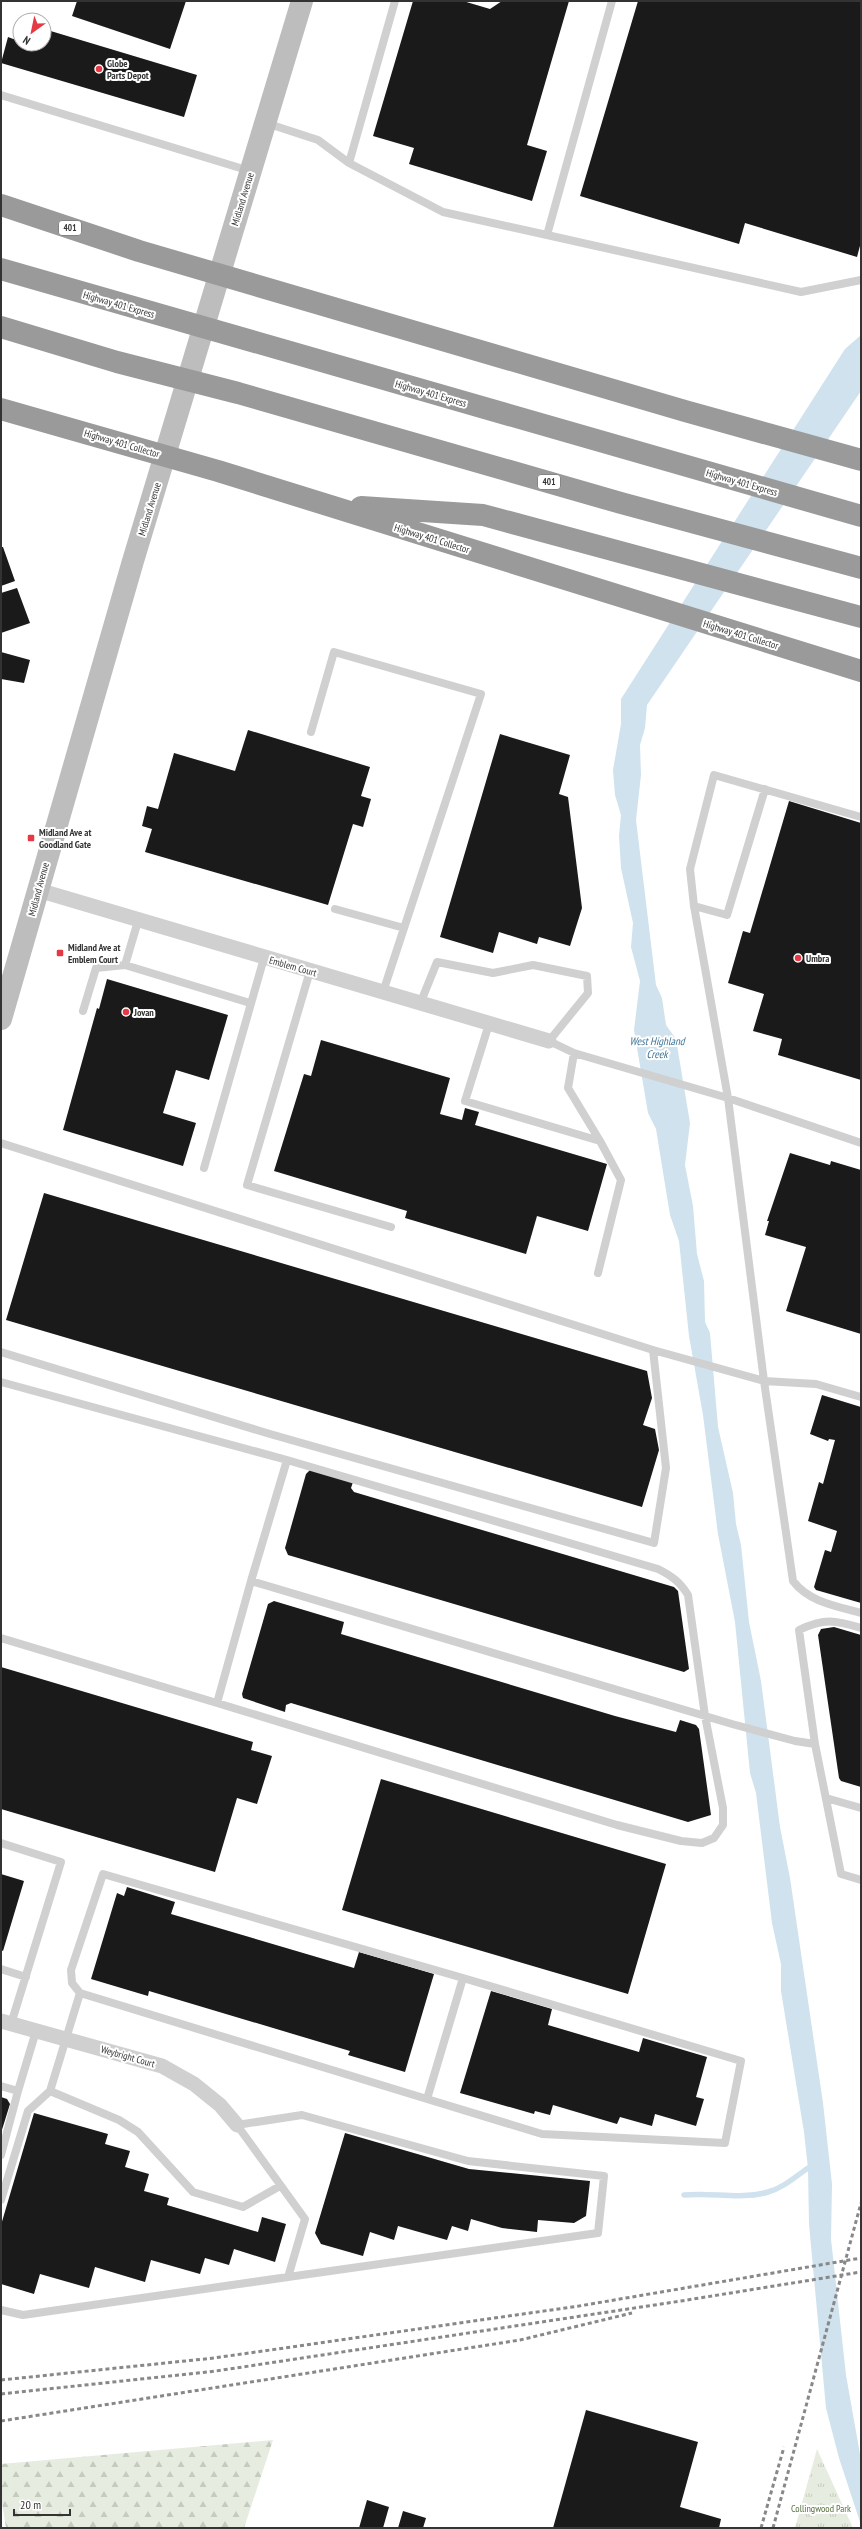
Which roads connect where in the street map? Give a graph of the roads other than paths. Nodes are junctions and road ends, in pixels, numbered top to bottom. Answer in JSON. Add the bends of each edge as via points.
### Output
{"nodes":[{"id":1,"x":302,"y":1,"type":"edge"},
{"id":2,"x":395,"y":1,"type":"edge"},
{"id":3,"x":612,"y":1,"type":"edge"},
{"id":4,"x":1,"y":95,"type":"edge"},
{"id":5,"x":265,"y":123,"type":"junction"},
{"id":6,"x":349,"y":163,"type":"junction"},
{"id":7,"x":250,"y":171,"type":"junction"},
{"id":8,"x":1,"y":205,"type":"edge"},
{"id":9,"x":547,"y":236,"type":"junction"},
{"id":10,"x":1,"y":269,"type":"edge"},
{"id":11,"x":861,"y":280,"type":"edge"},
{"id":12,"x":1,"y":327,"type":"edge"},
{"id":13,"x":1,"y":408,"type":"edge"},
{"id":14,"x":861,"y":460,"type":"edge"},
{"id":15,"x":325,"y":505,"type":"junction"},
{"id":16,"x":861,"y":516,"type":"edge"},
{"id":17,"x":861,"y":568,"type":"edge"},
{"id":18,"x":861,"y":617,"type":"edge"},
{"id":19,"x":861,"y":671,"type":"edge"},
{"id":20,"x":311,"y":732,"type":"dead end"},
{"id":21,"x":765,"y":789,"type":"junction"},
{"id":22,"x":861,"y":817,"type":"edge"},
{"id":23,"x":38,"y":890,"type":"junction"},
{"id":24,"x":694,"y":906,"type":"junction"},
{"id":25,"x":335,"y":909,"type":"dead end"},
{"id":26,"x":138,"y":921,"type":"junction"},
{"id":27,"x":404,"y":928,"type":"junction"},
{"id":28,"x":264,"y":958,"type":"junction"},
{"id":29,"x":125,"y":965,"type":"junction"},
{"id":30,"x":310,"y":971,"type":"junction"},
{"id":31,"x":7,"y":979,"type":"edge"},
{"id":32,"x":383,"y":992,"type":"junction"},
{"id":33,"x":250,"y":1003,"type":"junction"},
{"id":34,"x":420,"y":1004,"type":"junction"},
{"id":35,"x":83,"y":1010,"type":"dead end"},
{"id":36,"x":1,"y":1019,"type":"edge"},
{"id":37,"x":489,"y":1024,"type":"junction"},
{"id":38,"x":549,"y":1041,"type":"junction"},
{"id":39,"x":574,"y":1053,"type":"junction"},
{"id":40,"x":728,"y":1098,"type":"junction"},
{"id":41,"x":600,"y":1141,"type":"junction"},
{"id":42,"x":1,"y":1143,"type":"edge"},
{"id":43,"x":861,"y":1143,"type":"edge"},
{"id":44,"x":204,"y":1168,"type":"dead end"},
{"id":45,"x":391,"y":1227,"type":"dead end"},
{"id":46,"x":598,"y":1273,"type":"dead end"},
{"id":47,"x":653,"y":1350,"type":"junction"},
{"id":48,"x":1,"y":1352,"type":"edge"},
{"id":49,"x":764,"y":1381,"type":"junction"},
{"id":50,"x":1,"y":1382,"type":"edge"},
{"id":51,"x":861,"y":1397,"type":"edge"},
{"id":52,"x":287,"y":1460,"type":"junction"},
{"id":53,"x":251,"y":1581,"type":"junction"},
{"id":54,"x":861,"y":1613,"type":"edge"},
{"id":55,"x":861,"y":1628,"type":"edge"},
{"id":56,"x":1,"y":1638,"type":"edge"},
{"id":57,"x":217,"y":1703,"type":"junction"},
{"id":58,"x":705,"y":1716,"type":"junction"},
{"id":59,"x":815,"y":1744,"type":"junction"},
{"id":60,"x":826,"y":1798,"type":"junction"},
{"id":61,"x":861,"y":1808,"type":"edge"},
{"id":62,"x":1,"y":1843,"type":"edge"},
{"id":63,"x":861,"y":1880,"type":"edge"},
{"id":64,"x":1,"y":1969,"type":"edge"},
{"id":65,"x":26,"y":1977,"type":"junction"},
{"id":66,"x":463,"y":1978,"type":"junction"},
{"id":67,"x":80,"y":1993,"type":"junction"},
{"id":68,"x":6,"y":2023,"type":"edge"},
{"id":69,"x":36,"y":2031,"type":"junction"},
{"id":70,"x":66,"y":2039,"type":"junction"},
{"id":71,"x":1,"y":2086,"type":"edge"},
{"id":72,"x":18,"y":2091,"type":"junction"},
{"id":73,"x":50,"y":2091,"type":"junction"},
{"id":74,"x":427,"y":2099,"type":"junction"},
{"id":75,"x":237,"y":2125,"type":"junction"},
{"id":76,"x":1,"y":2155,"type":"edge"},
{"id":77,"x":280,"y":2186,"type":"junction"},
{"id":78,"x":1,"y":2200,"type":"edge"},
{"id":79,"x":288,"y":2277,"type":"junction"},
{"id":80,"x":1,"y":2310,"type":"edge"}],
"edges":[{"from":1,"to":5,"type":"main road","name":"Midland Avenue"},
{"from":2,"to":6,"type":"lane"},
{"from":3,"to":9,"type":"lane"},
{"from":4,"to":7,"type":"lane"},
{"from":5,"to":6,"type":"lane","via":[[318,140]]},
{"from":5,"to":7,"type":"main road","name":"Midland Avenue"},
{"from":6,"to":9,"type":"lane","via":[[443,212]]},
{"from":7,"to":23,"type":"main road","name":"Midland Avenue"},
{"from":8,"to":14,"type":"highway","number":"401","via":[[139,251]]},
{"from":9,"to":11,"type":"lane","via":[[801,292]]},
{"from":10,"to":16,"type":"highway","name":"Highway 401 Express"},
{"from":12,"to":17,"type":"highway","number":"401","via":[[117,362],[238,393],[621,503]]},
{"from":13,"to":15,"type":"highway","name":"Highway 401 Collector"},
{"from":15,"to":18,"type":"highway","via":[[483,515]]},
{"from":15,"to":19,"type":"highway","name":"Highway 401 Collector"},
{"from":20,"to":27,"type":"lane","via":[[334,652],[480,694]]},
{"from":21,"to":22,"type":"lane"},
{"from":21,"to":24,"type":"lane","via":[[727,915]]},
{"from":21,"to":24,"type":"lane","via":[[714,775],[690,869]]},
{"from":23,"to":26,"type":"street","name":"Emblem Court"},
{"from":23,"to":31,"type":"main road","name":"Midland Avenue"},
{"from":24,"to":40,"type":"lane"},
{"from":25,"to":27,"type":"lane"},
{"from":26,"to":28,"type":"street","name":"Emblem Court"},
{"from":26,"to":29,"type":"lane"},
{"from":27,"to":32,"type":"lane"},
{"from":28,"to":30,"type":"street","name":"Emblem Court"},
{"from":28,"to":33,"type":"lane"},
{"from":29,"to":33,"type":"lane"},
{"from":29,"to":35,"type":"lane","via":[[96,968]]},
{"from":30,"to":32,"type":"street","name":"Emblem Court"},
{"from":30,"to":45,"type":"lane","via":[[247,1185]]},
{"from":31,"to":36,"type":"main road","name":"Midland Avenue"},
{"from":32,"to":34,"type":"street","name":"Emblem Court"},
{"from":33,"to":44,"type":"lane"},
{"from":34,"to":37,"type":"street","name":"Emblem Court"},
{"from":34,"to":38,"type":"lane","via":[[437,962],[493,973],[533,965],[587,976],[588,993]]},
{"from":37,"to":38,"type":"street","name":"Emblem Court"},
{"from":37,"to":41,"type":"lane","via":[[465,1101]]},
{"from":38,"to":39,"type":"lane"},
{"from":39,"to":40,"type":"lane"},
{"from":39,"to":41,"type":"lane","via":[[568,1088]]},
{"from":40,"to":43,"type":"lane"},
{"from":40,"to":49,"type":"lane"},
{"from":41,"to":46,"type":"lane","via":[[620,1180]]},
{"from":42,"to":47,"type":"lane"},
{"from":47,"to":48,"type":"lane","via":[[666,1468],[654,1544],[270,1434]]},
{"from":47,"to":49,"type":"lane"},
{"from":49,"to":51,"type":"lane","via":[[816,1384]]},
{"from":49,"to":54,"type":"lane","via":[[792,1581],[801,1593]]},
{"from":50,"to":52,"type":"lane"},
{"from":52,"to":53,"type":"lane"},
{"from":52,"to":58,"type":"lane","via":[[613,1555],[671,1575],[681,1583],[688,1595]]},
{"from":53,"to":57,"type":"lane"},
{"from":53,"to":58,"type":"lane"},
{"from":55,"to":59,"type":"lane","via":[[843,1622],[819,1621],[799,1630]]},
{"from":56,"to":57,"type":"lane"},
{"from":57,"to":58,"type":"lane","via":[[618,1825],[681,1841],[702,1843],[714,1838],[723,1825],[723,1808]]},
{"from":58,"to":59,"type":"lane","via":[[795,1742]]},
{"from":59,"to":60,"type":"lane"},
{"from":60,"to":61,"type":"lane"},
{"from":60,"to":63,"type":"lane","via":[[842,1874]]},
{"from":62,"to":65,"type":"lane","via":[[61,1862]]},
{"from":64,"to":65,"type":"lane"},
{"from":65,"to":68,"type":"lane"},
{"from":66,"to":67,"type":"lane","via":[[103,1874],[71,1970],[72,1983]]},
{"from":66,"to":74,"type":"lane"},
{"from":66,"to":74,"type":"lane","via":[[741,2061],[725,2143],[542,2134]]},
{"from":67,"to":70,"type":"lane"},
{"from":67,"to":74,"type":"lane"},
{"from":68,"to":69,"type":"street","name":"Weybright Court"},
{"from":69,"to":70,"type":"street","name":"Weybright Court"},
{"from":69,"to":72,"type":"lane"},
{"from":70,"to":73,"type":"lane"},
{"from":70,"to":75,"type":"street","name":"Weybright Court","via":[[162,2066],[220,2105]]},
{"from":71,"to":72,"type":"lane"},
{"from":72,"to":76,"type":"lane"},
{"from":73,"to":77,"type":"lane","via":[[119,2120],[138,2132],[193,2192],[244,2207]]},
{"from":73,"to":78,"type":"lane","via":[[28,2111]]},
{"from":75,"to":77,"type":"lane"},
{"from":75,"to":79,"type":"lane","via":[[302,2115],[468,2161],[604,2176],[598,2233]]},
{"from":77,"to":79,"type":"lane","via":[[305,2219]]},
{"from":79,"to":80,"type":"lane","via":[[23,2315]]}]}
